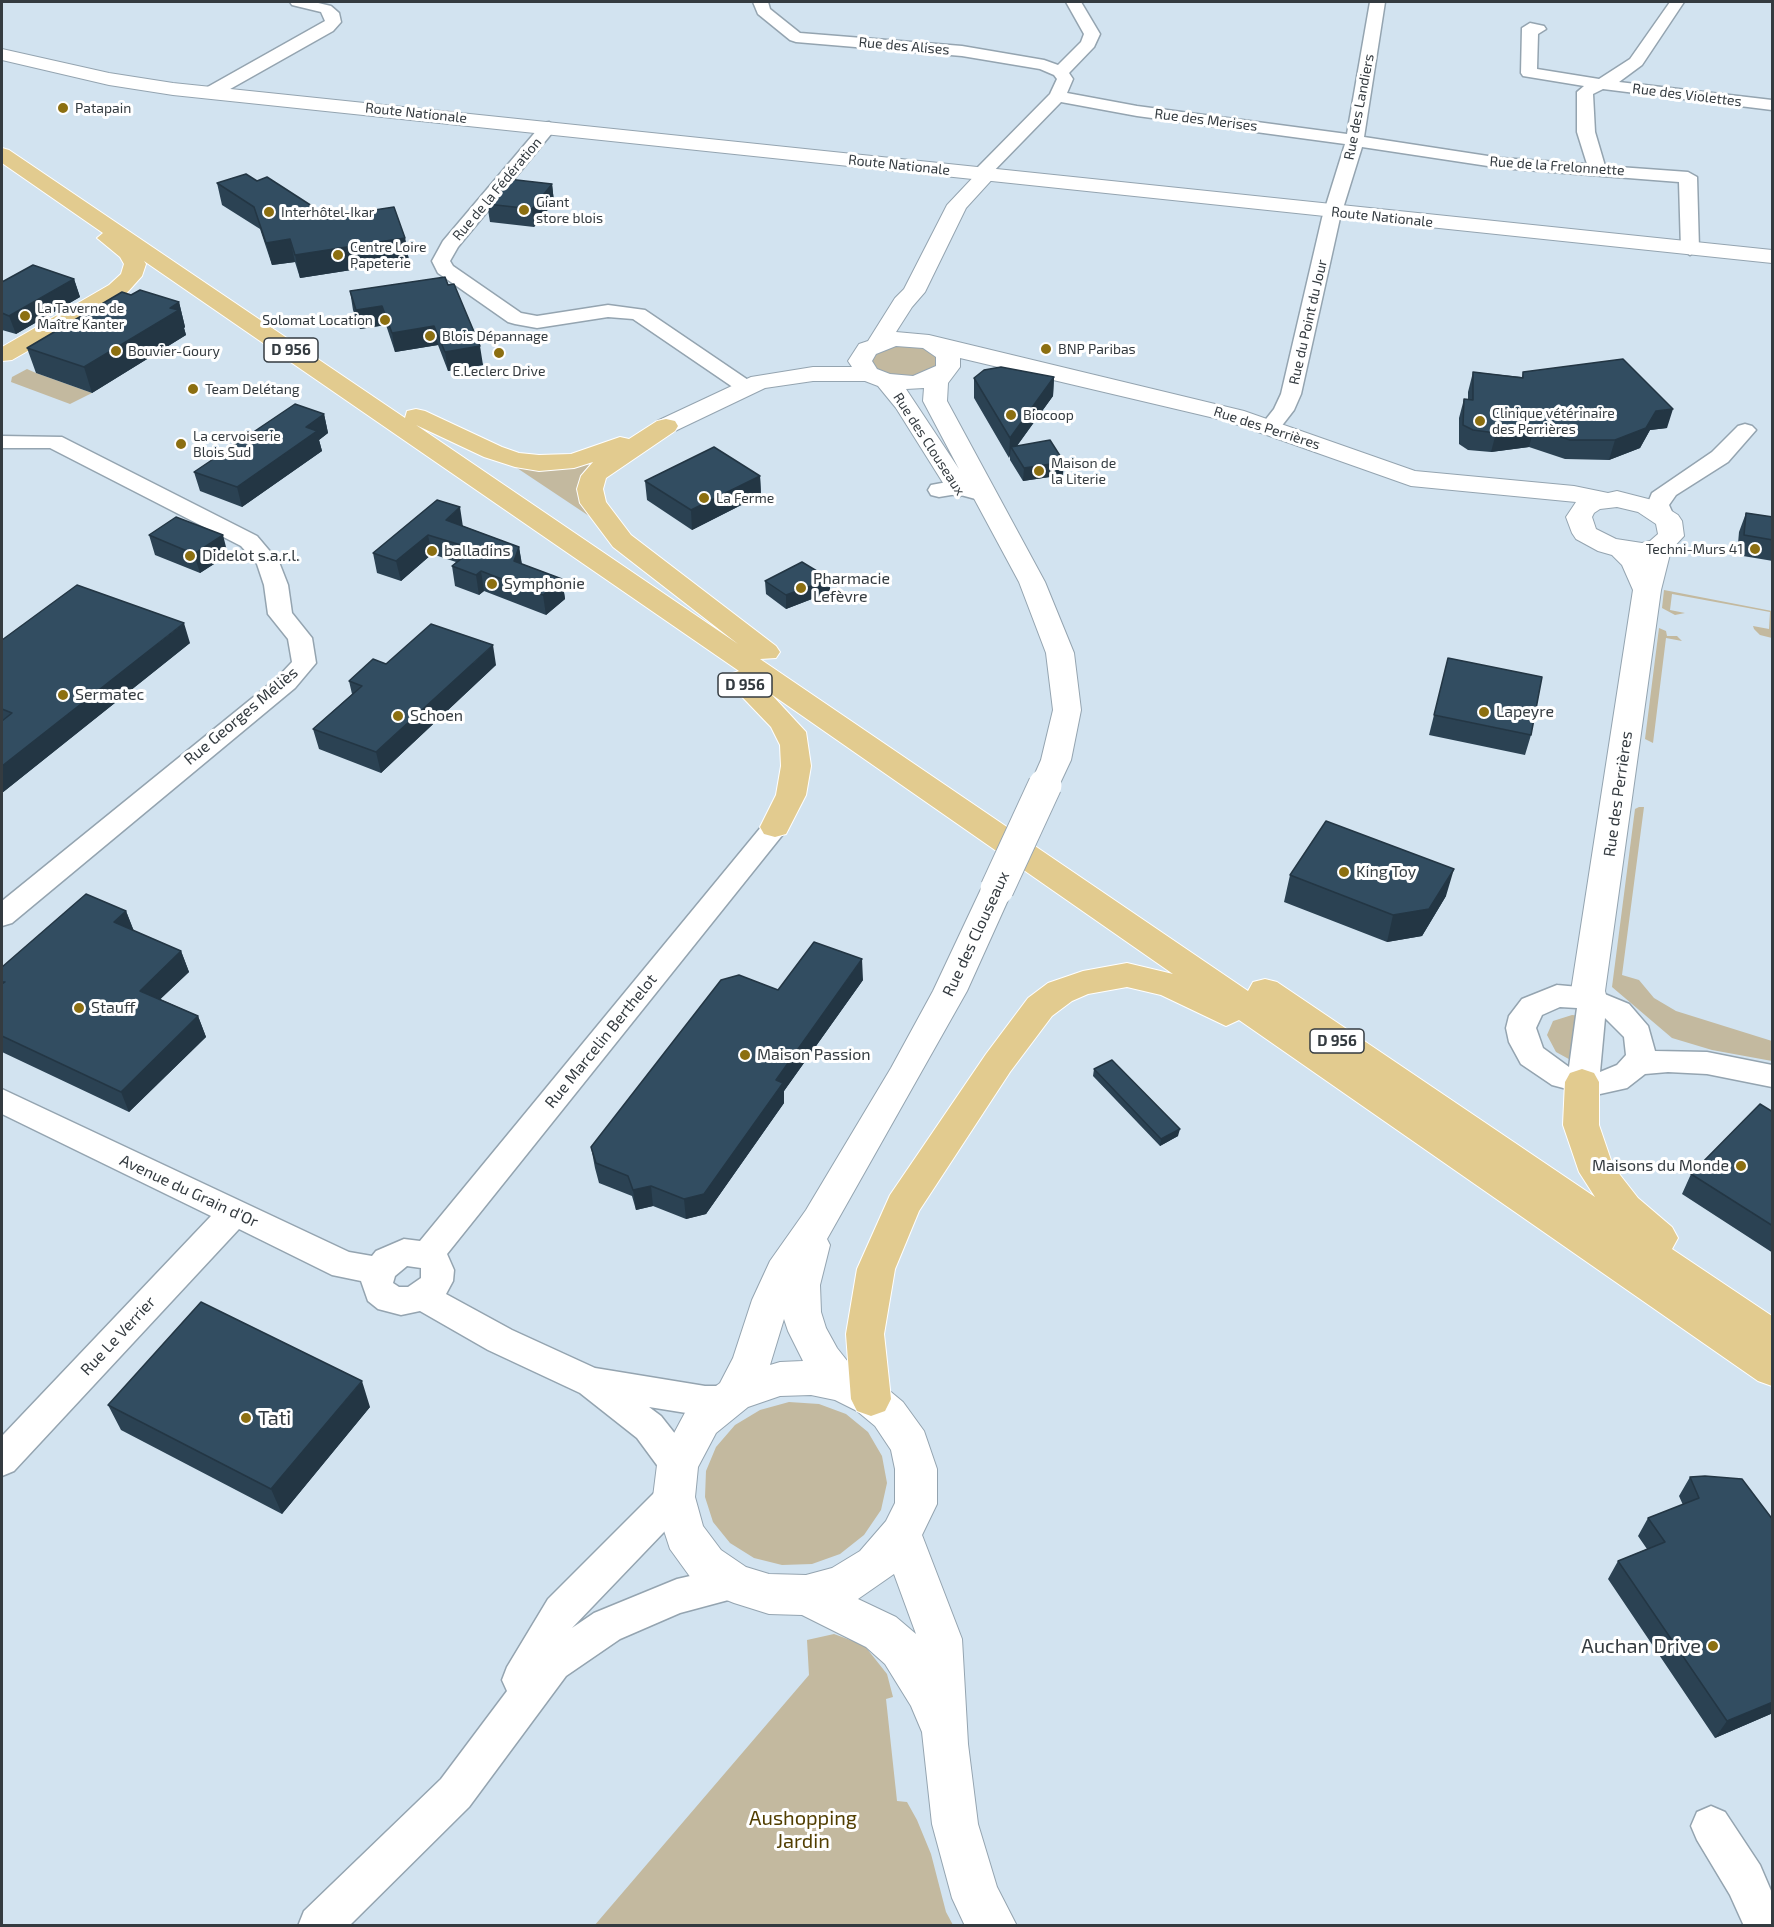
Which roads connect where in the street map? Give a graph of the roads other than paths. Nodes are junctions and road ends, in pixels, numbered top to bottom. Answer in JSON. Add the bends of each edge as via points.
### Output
{"nodes":[{"id":1,"x":297,"y":2,"type":"edge"},
{"id":2,"x":761,"y":2,"type":"edge"},
{"id":3,"x":1074,"y":2,"type":"edge"},
{"id":4,"x":1378,"y":2,"type":"edge"},
{"id":5,"x":1677,"y":2,"type":"edge"},
{"id":6,"x":1538,"y":28,"type":"dead end"},
{"id":7,"x":2,"y":55,"type":"edge"},
{"id":8,"x":2,"y":60,"type":"edge"},
{"id":9,"x":28,"y":61,"type":"junction"},
{"id":10,"x":1060,"y":72,"type":"junction"},
{"id":11,"x":1603,"y":83,"type":"junction"},
{"id":12,"x":210,"y":93,"type":"junction"},
{"id":13,"x":1057,"y":96,"type":"junction"},
{"id":14,"x":1773,"y":105,"type":"edge"},
{"id":15,"x":549,"y":127,"type":"junction"},
{"id":16,"x":2,"y":135,"type":"edge"},
{"id":17,"x":1355,"y":140,"type":"junction"},
{"id":18,"x":2,"y":154,"type":"edge"},
{"id":19,"x":1597,"y":168,"type":"junction"},
{"id":20,"x":955,"y":171,"type":"junction"},
{"id":21,"x":984,"y":174,"type":"junction"},
{"id":22,"x":957,"y":205,"type":"junction"},
{"id":23,"x":1333,"y":212,"type":"junction"},
{"id":24,"x":96,"y":217,"type":"junction"},
{"id":25,"x":1690,"y":249,"type":"junction"},
{"id":26,"x":1773,"y":257,"type":"edge"},
{"id":27,"x":914,"y":292,"type":"junction"},
{"id":28,"x":934,"y":344,"type":"junction"},
{"id":29,"x":873,"y":346,"type":"junction"},
{"id":30,"x":3,"y":356,"type":"edge"},
{"id":31,"x":1021,"y":368,"type":"junction"},
{"id":32,"x":941,"y":374,"type":"junction"},
{"id":33,"x":877,"y":378,"type":"junction"},
{"id":34,"x":753,"y":385,"type":"junction"},
{"id":35,"x":416,"y":416,"type":"junction"},
{"id":36,"x":666,"y":426,"type":"junction"},
{"id":37,"x":1270,"y":428,"type":"junction"},
{"id":38,"x":1745,"y":430,"type":"dead end"},
{"id":39,"x":2,"y":442,"type":"edge"},
{"id":40,"x":1512,"y":489,"type":"junction"},
{"id":41,"x":962,"y":493,"type":"junction"},
{"id":42,"x":1617,"y":500,"type":"junction"},
{"id":43,"x":1665,"y":502,"type":"junction"},
{"id":44,"x":1579,"y":517,"type":"junction"},
{"id":45,"x":1659,"y":547,"type":"junction"},
{"id":46,"x":1621,"y":549,"type":"junction"},
{"id":47,"x":621,"y":576,"type":"junction"},
{"id":48,"x":1647,"y":590,"type":"junction"},
{"id":49,"x":784,"y":666,"type":"junction"},
{"id":50,"x":775,"y":826,"type":"joint"},
{"id":51,"x":2,"y":916,"type":"edge"},
{"id":52,"x":1590,"y":999,"type":"junction"},
{"id":53,"x":1638,"y":1034,"type":"junction"},
{"id":54,"x":1302,"y":1045,"type":"junction"},
{"id":55,"x":1707,"y":1063,"type":"junction"},
{"id":56,"x":1637,"y":1064,"type":"junction"},
{"id":57,"x":1773,"y":1076,"type":"edge"},
{"id":58,"x":1582,"y":1082,"type":"junction"},
{"id":59,"x":2,"y":1101,"type":"edge"},
{"id":60,"x":235,"y":1212,"type":"junction"},
{"id":61,"x":819,"y":1221,"type":"junction"},
{"id":62,"x":427,"y":1254,"type":"junction"},
{"id":63,"x":379,"y":1271,"type":"junction"},
{"id":64,"x":423,"y":1296,"type":"junction"},
{"id":65,"x":1773,"y":1329,"type":"edge"},
{"id":66,"x":1773,"y":1337,"type":"edge"},
{"id":67,"x":1773,"y":1369,"type":"edge"},
{"id":68,"x":592,"y":1383,"type":"junction"},
{"id":69,"x":856,"y":1391,"type":"junction"},
{"id":70,"x":729,"y":1398,"type":"junction"},
{"id":71,"x":2,"y":1460,"type":"edge"},
{"id":72,"x":676,"y":1481,"type":"junction"},
{"id":73,"x":901,"y":1535,"type":"junction"},
{"id":74,"x":734,"y":1583,"type":"junction"},
{"id":75,"x":806,"y":1596,"type":"junction"},
{"id":76,"x":495,"y":1737,"type":"junction"},
{"id":77,"x":945,"y":1744,"type":"junction"},
{"id":78,"x":1711,"y":1826,"type":"dead end"},
{"id":79,"x":319,"y":1926,"type":"edge"},
{"id":80,"x":993,"y":1926,"type":"edge"},
{"id":81,"x":1766,"y":1926,"type":"edge"}],
"edges":[{"from":1,"to":12,"type":"street","via":[[318,5],[331,13],[333,22]]},
{"from":2,"to":10,"type":"street","name":"Rue des Alises","via":[[763,11],[796,37],[962,51],[1044,65]]},
{"from":3,"to":10,"type":"street","via":[[1092,34],[1088,44]]},
{"from":4,"to":17,"type":"street","name":"Rue des Landiers"},
{"from":5,"to":11,"type":"street","via":[[1636,62]]},
{"from":6,"to":11,"type":"street","name":"Rue des Violettes","via":[[1530,28],[1529,73]]},
{"from":7,"to":9,"type":"street"},
{"from":8,"to":9,"type":"street"},
{"from":9,"to":12,"type":"street","name":"Route Nationale","via":[[109,79]]},
{"from":10,"to":13,"type":"street","via":[[1065,79]]},
{"from":11,"to":14,"type":"street","name":"Rue des Violettes"},
{"from":11,"to":19,"type":"street","via":[[1585,92],[1586,132]]},
{"from":12,"to":15,"type":"street","name":"Route Nationale"},
{"from":13,"to":17,"type":"street","name":"Rue des Merises","via":[[1137,111]]},
{"from":13,"to":21,"type":"street"},
{"from":15,"to":20,"type":"street","name":"Route Nationale"},
{"from":15,"to":34,"type":"street","name":"Rue de la Fédération","via":[[450,245],[441,261],[445,269],[515,318],[537,322],[608,311],[638,314]]},
{"from":16,"to":35,"type":"highway","number":"D 956"},
{"from":17,"to":19,"type":"street","name":"Rue de la Frelonnette","via":[[1501,163]]},
{"from":17,"to":23,"type":"street","name":"Rue des Landiers"},
{"from":18,"to":24,"type":"highway","number":"D 956"},
{"from":19,"to":25,"type":"street","name":"Rue de la Frelonnette","via":[[1688,177]]},
{"from":20,"to":21,"type":"street","name":"Route Nationale"},
{"from":20,"to":22,"type":"street","via":[[951,182]]},
{"from":21,"to":22,"type":"street"},
{"from":21,"to":23,"type":"street","name":"Route Nationale"},
{"from":22,"to":27,"type":"street"},
{"from":23,"to":25,"type":"street","name":"Route Nationale"},
{"from":23,"to":37,"type":"street","name":"Rue du Point du Jour","via":[[1291,394]]},
{"from":24,"to":30,"type":"highway","via":[[98,231],[129,253],[135,264],[131,276],[117,290]]},
{"from":24,"to":47,"type":"highway","number":"D 956"},
{"from":25,"to":26,"type":"street","name":"Route Nationale"},
{"from":27,"to":28,"type":"street","via":[[916,317]]},
{"from":27,"to":29,"type":"street"},
{"from":28,"to":29,"type":"street","name":"Rue des Perrières","via":[[903,339]]},
{"from":28,"to":31,"type":"street","name":"Rue des Perrières"},
{"from":28,"to":32,"type":"street","name":"Rue des Clouseaux","via":[[949,360]]},
{"from":29,"to":33,"type":"street","via":[[860,361]]},
{"from":29,"to":34,"type":"street","name":"Rue des Perrières","via":[[781,372]]},
{"from":31,"to":32,"type":"street","name":"Rue des Perrières","via":[[977,366]]},
{"from":31,"to":37,"type":"street","name":"Rue des Perrières","via":[[1180,401]]},
{"from":32,"to":33,"type":"street","name":"Rue des Perrières","via":[[915,383]]},
{"from":32,"to":41,"type":"street","name":"Rue des Clouseaux","via":[[934,391],[935,401]]},
{"from":33,"to":34,"type":"street","name":"Rue des Perrières","via":[[813,374]]},
{"from":33,"to":41,"type":"street","name":"Rue des Clouseaux","via":[[906,405]]},
{"from":34,"to":36,"type":"street"},
{"from":35,"to":36,"type":"highway","number":"D 956","via":[[504,456],[539,463],[574,461]]},
{"from":35,"to":49,"type":"highway","number":"D 956"},
{"from":36,"to":49,"type":"highway","number":"D 956","via":[[594,476],[593,503],[622,541]]},
{"from":37,"to":40,"type":"street","name":"Rue des Perrières","via":[[1411,477]]},
{"from":38,"to":43,"type":"street","via":[[1720,457]]},
{"from":39,"to":51,"type":"street","name":"Rue Georges Méliès","via":[[54,442],[249,541],[268,562],[280,614],[300,638],[304,663],[286,683]]},
{"from":40,"to":42,"type":"street","name":"Rue des Perrières"},
{"from":40,"to":44,"type":"street","name":"Rue des Perrières","via":[[1555,503]]},
{"from":41,"to":61,"type":"street","name":"Rue des Clouseaux","bridge":true,"via":[[992,544],[1051,627],[1062,662],[1066,710],[1056,760],[950,991]]},
{"from":42,"to":43,"type":"street","name":"Rue des Perrières","via":[[1647,506]]},
{"from":42,"to":44,"type":"street","via":[[1592,503]]},
{"from":43,"to":45,"type":"street","name":"Rue des Perrières","via":[[1672,529],[1667,542]]},
{"from":44,"to":46,"type":"street","via":[[1595,540]]},
{"from":45,"to":46,"type":"street","via":[[1641,551]]},
{"from":45,"to":48,"type":"street","name":"Rue des Perrières"},
{"from":46,"to":48,"type":"street","via":[[1634,562]]},
{"from":47,"to":50,"type":"highway","number":"D 956","via":[[767,705],[791,732],[796,766],[791,795]]},
{"from":47,"to":54,"type":"highway","number":"D 956"},
{"from":48,"to":52,"type":"street","name":"Rue des Perrières","via":[[1588,991]]},
{"from":49,"to":66,"type":"highway","number":"D 956"},
{"from":50,"to":62,"type":"street","name":"Rue Marcelin Berthelot"},
{"from":52,"to":53,"type":"street","via":[[1619,1012]]},
{"from":52,"to":58,"type":"street"},
{"from":52,"to":58,"type":"street","via":[[1573,996],[1543,1000],[1524,1016],[1521,1028],[1532,1056],[1563,1077]]},
{"from":53,"to":55,"type":"street"},
{"from":53,"to":56,"type":"street","via":[[1641,1055]]},
{"from":54,"to":67,"type":"highway","number":"D 956"},
{"from":54,"to":69,"type":"highway","number":"D 956","via":[[1253,1031],[1206,1002],[1170,986],[1127,975],[1083,983],[1060,992],[1040,1007],[903,1205],[876,1269]]},
{"from":55,"to":56,"type":"street"},
{"from":55,"to":57,"type":"street"},
{"from":56,"to":58,"type":"street","via":[[1616,1080]]},
{"from":58,"to":65,"type":"highway","via":[[1581,1125],[1597,1172],[1608,1189],[1665,1243]]},
{"from":59,"to":60,"type":"street","name":"Avenue du Grain d'Or"},
{"from":60,"to":63,"type":"street","name":"Avenue du Grain d'Or","via":[[344,1265]]},
{"from":60,"to":71,"type":"street","name":"Rue Le Verrier"},
{"from":61,"to":69,"type":"street","name":"Rue des Clouseaux","via":[[801,1285],[802,1312],[807,1331],[823,1360]]},
{"from":61,"to":70,"type":"street","name":"Rue des Clouseaux","via":[[783,1272],[752,1361]]},
{"from":62,"to":63,"type":"street","via":[[404,1252],[388,1260]]},
{"from":62,"to":64,"type":"street","via":[[438,1270],[436,1281]]},
{"from":63,"to":64,"type":"street","via":[[380,1291],[390,1299],[401,1302]]},
{"from":64,"to":68,"type":"street","via":[[500,1340]]},
{"from":68,"to":70,"type":"street","via":[[705,1401]]},
{"from":68,"to":72,"type":"street","via":[[649,1427]]},
{"from":69,"to":70,"type":"street","via":[[811,1378],[780,1379]]},
{"from":69,"to":73,"type":"street","name":"Rue des Clouseaux","via":[[889,1414],[910,1444],[916,1469],[916,1504]]},
{"from":70,"to":72,"type":"street","via":[[702,1420]]},
{"from":72,"to":74,"type":"street","via":[[685,1535],[706,1563]]},
{"from":72,"to":76,"type":"street","via":[[561,1612],[520,1682]]},
{"from":73,"to":75,"type":"street","name":"Rue des Clouseaux","via":[[875,1564],[842,1585]]},
{"from":73,"to":77,"type":"street","via":[[940,1639]]},
{"from":74,"to":75,"type":"street","via":[[769,1594]]},
{"from":74,"to":76,"type":"street","via":[[677,1596],[607,1626],[553,1663]]},
{"from":75,"to":77,"type":"street","via":[[880,1632],[901,1649],[931,1698]]},
{"from":76,"to":79,"type":"street","via":[[455,1793]]},
{"from":77,"to":80,"type":"street","via":[[954,1824],[976,1898]]},
{"from":78,"to":81,"type":"street","via":[[1745,1880]]}]}
